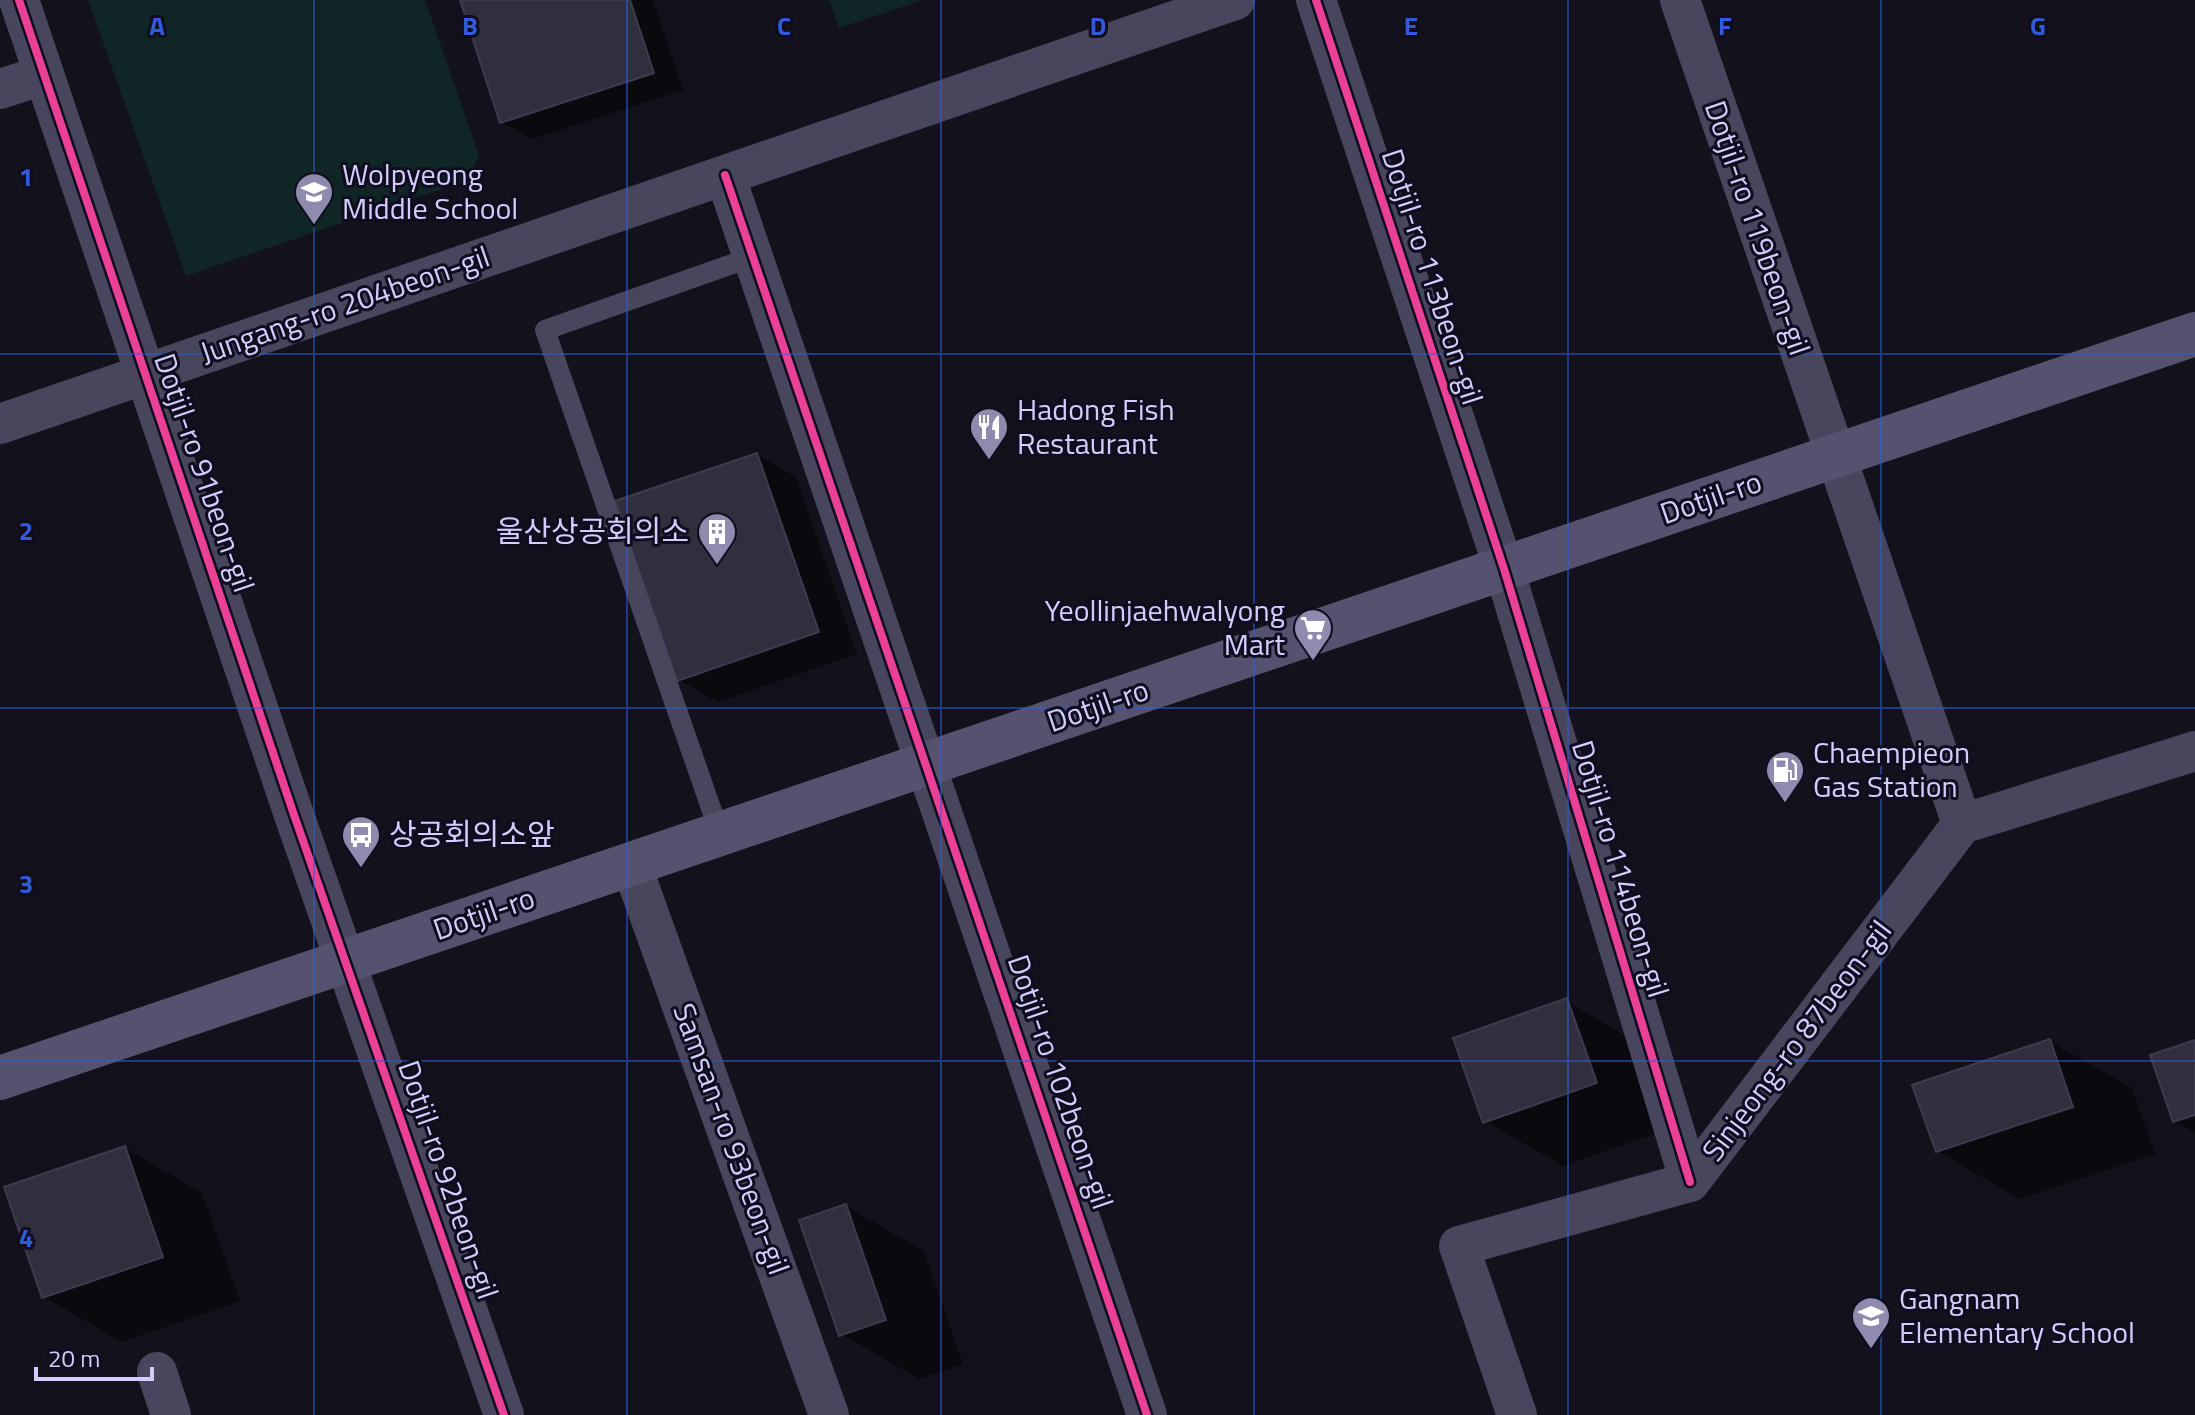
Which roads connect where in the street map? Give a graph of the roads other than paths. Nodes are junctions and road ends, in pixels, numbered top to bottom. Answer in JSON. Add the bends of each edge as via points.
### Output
{"nodes":[{"id":1,"x":19,"y":0,"type":"edge"},
{"id":2,"x":1235,"y":0,"type":"edge"},
{"id":3,"x":1316,"y":0,"type":"edge"},
{"id":4,"x":1680,"y":0,"type":"edge"},
{"id":5,"x":44,"y":75,"type":"junction"},
{"id":6,"x":0,"y":89,"type":"edge"},
{"id":7,"x":725,"y":175,"type":"junction"},
{"id":8,"x":752,"y":257,"type":"junction"},
{"id":9,"x":2195,"y":334,"type":"edge"},
{"id":10,"x":145,"y":374,"type":"junction"},
{"id":11,"x":0,"y":424,"type":"edge"},
{"id":12,"x":1835,"y":456,"type":"junction"},
{"id":13,"x":1504,"y":569,"type":"junction"},
{"id":14,"x":2195,"y":751,"type":"edge"},
{"id":15,"x":928,"y":764,"type":"junction"},
{"id":16,"x":1962,"y":824,"type":"junction"},
{"id":17,"x":720,"y":834,"type":"junction"},
{"id":18,"x":631,"y":864,"type":"junction"},
{"id":19,"x":347,"y":960,"type":"junction"},
{"id":20,"x":0,"y":1078,"type":"edge"},
{"id":21,"x":1690,"y":1182,"type":"junction"},
{"id":22,"x":157,"y":1372,"type":"dead end"},
{"id":23,"x":171,"y":1415,"type":"edge"},
{"id":24,"x":504,"y":1415,"type":"edge"},
{"id":25,"x":829,"y":1415,"type":"edge"},
{"id":26,"x":1147,"y":1415,"type":"edge"},
{"id":27,"x":1517,"y":1415,"type":"edge"}],
"edges":[{"from":1,"to":5,"type":"street","name":"Dotjil-ro 91beon-gil"},
{"from":2,"to":7,"type":"street","name":"Jungang-ro 204beon-gil"},
{"from":3,"to":13,"type":"street","name":"Dotjil-ro 113beon-gil"},
{"from":4,"to":12,"type":"street","name":"Dotjil-ro 119beon-gil"},
{"from":5,"to":6,"type":"street"},
{"from":5,"to":10,"type":"street","name":"Dotjil-ro 91beon-gil"},
{"from":7,"to":8,"type":"street","name":"Dotjil-ro 102beon-gil"},
{"from":7,"to":10,"type":"street","name":"Jungang-ro 204beon-gil"},
{"from":8,"to":15,"type":"street","name":"Dotjil-ro 102beon-gil"},
{"from":8,"to":17,"type":"lane","via":[[545,330]]},
{"from":9,"to":12,"type":"main road","name":"Dotjil-ro"},
{"from":10,"to":11,"type":"street","name":"Jungang-ro 204beon-gil"},
{"from":10,"to":19,"type":"street","name":"Dotjil-ro 91beon-gil"},
{"from":12,"to":13,"type":"main road","name":"Dotjil-ro"},
{"from":12,"to":16,"type":"street"},
{"from":13,"to":15,"type":"main road","name":"Dotjil-ro"},
{"from":13,"to":21,"type":"street","name":"Dotjil-ro 114beon-gil"},
{"from":14,"to":16,"type":"street"},
{"from":15,"to":17,"type":"main road","name":"Dotjil-ro"},
{"from":15,"to":26,"type":"street","name":"Dotjil-ro 102beon-gil"},
{"from":16,"to":21,"type":"street","name":"Sinjeong-ro 87beon-gil"},
{"from":17,"to":18,"type":"main road","name":"Dotjil-ro"},
{"from":18,"to":19,"type":"main road","name":"Dotjil-ro"},
{"from":18,"to":25,"type":"street","name":"Samsan-ro 93beon-gil"},
{"from":19,"to":20,"type":"main road","name":"Dotjil-ro"},
{"from":19,"to":24,"type":"street","name":"Dotjil-ro 92beon-gil"},
{"from":21,"to":27,"type":"street","name":"Sinjeong-ro 87beon-gil","via":[[1459,1246]]},
{"from":22,"to":23,"type":"street"}]}
